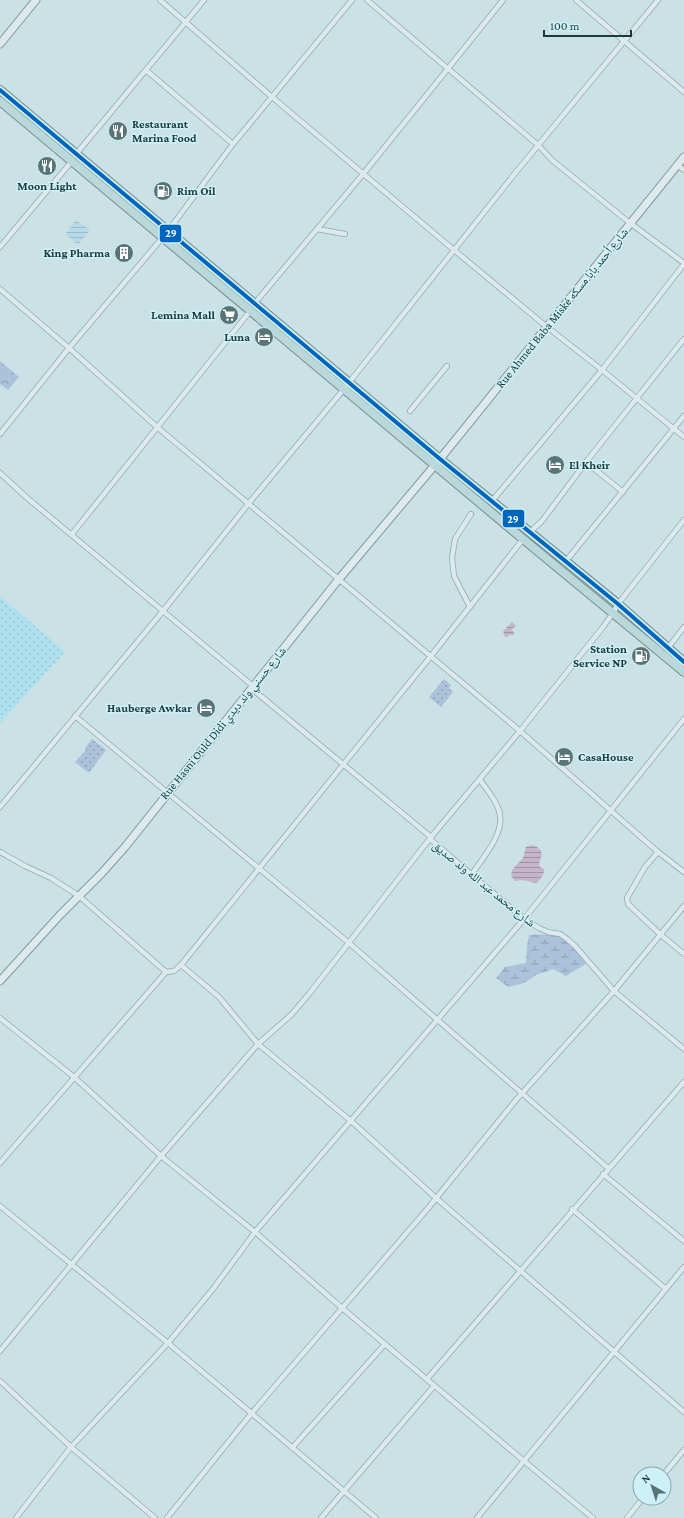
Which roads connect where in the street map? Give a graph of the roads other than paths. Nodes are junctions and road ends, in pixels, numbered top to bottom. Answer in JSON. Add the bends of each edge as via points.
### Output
{"nodes":[{"id":1,"x":36,"y":0,"type":"edge"},
{"id":2,"x":160,"y":0,"type":"edge"},
{"id":3,"x":204,"y":0,"type":"edge"},
{"id":4,"x":352,"y":0,"type":"edge"},
{"id":5,"x":367,"y":0,"type":"edge"},
{"id":6,"x":503,"y":0,"type":"edge"},
{"id":7,"x":576,"y":0,"type":"edge"},
{"id":8,"x":658,"y":0,"type":"edge"},
{"id":9,"x":186,"y":22,"type":"junction"},
{"id":10,"x":625,"y":41,"type":"junction"},
{"id":11,"x":0,"y":44,"type":"edge"},
{"id":12,"x":448,"y":69,"type":"junction"},
{"id":13,"x":147,"y":71,"type":"junction"},
{"id":14,"x":0,"y":90,"type":"edge"},
{"id":15,"x":684,"y":92,"type":"edge"},
{"id":16,"x":272,"y":97,"type":"junction"},
{"id":17,"x":0,"y":101,"type":"edge"},
{"id":18,"x":233,"y":144,"type":"junction"},
{"id":19,"x":538,"y":144,"type":"junction"},
{"id":20,"x":77,"y":154,"type":"junction"},
{"id":21,"x":684,"y":157,"type":"edge"},
{"id":22,"x":72,"y":161,"type":"junction"},
{"id":23,"x":677,"y":165,"type":"junction"},
{"id":24,"x":684,"y":170,"type":"edge"},
{"id":25,"x":364,"y":173,"type":"junction"},
{"id":26,"x":630,"y":223,"type":"junction"},
{"id":27,"x":317,"y":229,"type":"junction"},
{"id":28,"x":165,"y":234,"type":"junction"},
{"id":29,"x":345,"y":234,"type":"dead end"},
{"id":30,"x":0,"y":247,"type":"edge"},
{"id":31,"x":454,"y":250,"type":"junction"},
{"id":32,"x":684,"y":263,"type":"edge"},
{"id":33,"x":0,"y":289,"type":"edge"},
{"id":34,"x":253,"y":307,"type":"junction"},
{"id":35,"x":546,"y":327,"type":"junction"},
{"id":36,"x":684,"y":339,"type":"edge"},
{"id":37,"x":69,"y":348,"type":"junction"},
{"id":38,"x":447,"y":366,"type":"dead end"},
{"id":39,"x":602,"y":370,"type":"junction"},
{"id":40,"x":346,"y":385,"type":"junction"},
{"id":41,"x":637,"y":398,"type":"junction"},
{"id":42,"x":410,"y":411,"type":"dead end"},
{"id":43,"x":684,"y":416,"type":"edge"},
{"id":44,"x":157,"y":427,"type":"junction"},
{"id":45,"x":674,"y":429,"type":"junction"},
{"id":46,"x":0,"y":434,"type":"edge"},
{"id":47,"x":684,"y":437,"type":"edge"},
{"id":48,"x":437,"y":462,"type":"junction"},
{"id":49,"x":586,"y":462,"type":"junction"},
{"id":50,"x":0,"y":473,"type":"edge"},
{"id":51,"x":623,"y":492,"type":"junction"},
{"id":52,"x":492,"y":501,"type":"junction"},
{"id":53,"x":249,"y":504,"type":"junction"},
{"id":54,"x":471,"y":514,"type":"dead end"},
{"id":55,"x":684,"y":520,"type":"edge"},
{"id":56,"x":530,"y":532,"type":"junction"},
{"id":57,"x":72,"y":534,"type":"junction"},
{"id":58,"x":523,"y":539,"type":"junction"},
{"id":59,"x":566,"y":561,"type":"junction"},
{"id":60,"x":339,"y":579,"type":"junction"},
{"id":61,"x":618,"y":604,"type":"junction"},
{"id":62,"x":470,"y":606,"type":"junction"},
{"id":63,"x":164,"y":611,"type":"junction"},
{"id":64,"x":613,"y":613,"type":"junction"},
{"id":65,"x":684,"y":627,"type":"edge"},
{"id":66,"x":668,"y":648,"type":"junction"},
{"id":67,"x":431,"y":656,"type":"junction"},
{"id":68,"x":684,"y":662,"type":"edge"},
{"id":69,"x":684,"y":672,"type":"edge"},
{"id":70,"x":252,"y":687,"type":"junction"},
{"id":71,"x":75,"y":716,"type":"junction"},
{"id":72,"x":684,"y":719,"type":"edge"},
{"id":73,"x":520,"y":731,"type":"junction"},
{"id":74,"x":344,"y":764,"type":"junction"},
{"id":75,"x":480,"y":780,"type":"junction"},
{"id":76,"x":167,"y":792,"type":"junction"},
{"id":77,"x":0,"y":807,"type":"edge"},
{"id":78,"x":612,"y":810,"type":"junction"},
{"id":79,"x":431,"y":838,"type":"junction"},
{"id":80,"x":0,"y":852,"type":"edge"},
{"id":81,"x":658,"y":852,"type":"junction"},
{"id":82,"x":260,"y":868,"type":"junction"},
{"id":83,"x":684,"y":872,"type":"edge"},
{"id":84,"x":472,"y":874,"type":"junction"},
{"id":85,"x":79,"y":896,"type":"junction"},
{"id":86,"x":684,"y":906,"type":"edge"},
{"id":87,"x":524,"y":919,"type":"junction"},
{"id":88,"x":661,"y":935,"type":"junction"},
{"id":89,"x":349,"y":943,"type":"junction"},
{"id":90,"x":684,"y":954,"type":"edge"},
{"id":91,"x":181,"y":965,"type":"junction"},
{"id":92,"x":166,"y":972,"type":"junction"},
{"id":93,"x":0,"y":981,"type":"edge"},
{"id":94,"x":614,"y":991,"type":"junction"},
{"id":95,"x":0,"y":1018,"type":"edge"},
{"id":96,"x":438,"y":1020,"type":"junction"},
{"id":97,"x":258,"y":1044,"type":"junction"},
{"id":98,"x":684,"y":1049,"type":"edge"},
{"id":99,"x":74,"y":1078,"type":"junction"},
{"id":100,"x":684,"y":1082,"type":"edge"},
{"id":101,"x":522,"y":1093,"type":"junction"},
{"id":102,"x":351,"y":1121,"type":"junction"},
{"id":103,"x":161,"y":1156,"type":"junction"},
{"id":104,"x":0,"y":1163,"type":"edge"},
{"id":105,"x":608,"y":1168,"type":"junction"},
{"id":106,"x":603,"y":1174,"type":"junction"},
{"id":107,"x":436,"y":1198,"type":"junction"},
{"id":108,"x":0,"y":1206,"type":"edge"},
{"id":109,"x":572,"y":1210,"type":"junction"},
{"id":110,"x":255,"y":1232,"type":"junction"},
{"id":111,"x":684,"y":1241,"type":"edge"},
{"id":112,"x":71,"y":1265,"type":"junction"},
{"id":113,"x":684,"y":1267,"type":"edge"},
{"id":114,"x":521,"y":1271,"type":"junction"},
{"id":115,"x":666,"y":1289,"type":"junction"},
{"id":116,"x":342,"y":1308,"type":"junction"},
{"id":117,"x":168,"y":1343,"type":"junction"},
{"id":118,"x":385,"y":1344,"type":"junction"},
{"id":119,"x":0,"y":1351,"type":"edge"},
{"id":120,"x":615,"y":1351,"type":"junction"},
{"id":121,"x":427,"y":1379,"type":"junction"},
{"id":122,"x":0,"y":1381,"type":"edge"},
{"id":123,"x":434,"y":1386,"type":"junction"},
{"id":124,"x":684,"y":1412,"type":"edge"},
{"id":125,"x":251,"y":1414,"type":"junction"},
{"id":126,"x":71,"y":1447,"type":"junction"},
{"id":127,"x":292,"y":1448,"type":"junction"},
{"id":128,"x":684,"y":1450,"type":"edge"},
{"id":129,"x":524,"y":1461,"type":"junction"},
{"id":130,"x":671,"y":1466,"type":"edge"},
{"id":131,"x":344,"y":1491,"type":"junction"},
{"id":132,"x":637,"y":1506,"type":"edge"},
{"id":133,"x":16,"y":1518,"type":"edge"},
{"id":134,"x":156,"y":1518,"type":"edge"},
{"id":135,"x":167,"y":1518,"type":"edge"},
{"id":136,"x":321,"y":1518,"type":"edge"},
{"id":137,"x":376,"y":1518,"type":"edge"},
{"id":138,"x":476,"y":1518,"type":"edge"},
{"id":139,"x":593,"y":1518,"type":"edge"},
{"id":140,"x":627,"y":1518,"type":"edge"}],
"edges":[{"from":1,"to":11,"type":"street"},
{"from":2,"to":9,"type":"street"},
{"from":3,"to":9,"type":"street"},
{"from":4,"to":16,"type":"street"},
{"from":5,"to":12,"type":"street"},
{"from":6,"to":12,"type":"street"},
{"from":7,"to":10,"type":"street"},
{"from":8,"to":10,"type":"street"},
{"from":9,"to":13,"type":"street"},
{"from":9,"to":16,"type":"street"},
{"from":10,"to":15,"type":"street"},
{"from":10,"to":19,"type":"street"},
{"from":12,"to":19,"type":"street"},
{"from":12,"to":25,"type":"street"},
{"from":13,"to":18,"type":"street"},
{"from":13,"to":20,"type":"street"},
{"from":14,"to":20,"type":"highway"},
{"from":16,"to":18,"type":"street"},
{"from":16,"to":25,"type":"street"},
{"from":17,"to":22,"type":"highway"},
{"from":18,"to":28,"type":"street"},
{"from":19,"to":26,"type":"street","via":[[553,161]]},
{"from":19,"to":31,"type":"street"},
{"from":20,"to":28,"type":"highway"},
{"from":21,"to":23,"type":"street","name":"Rue Ahmed Baba Miské شارع أحمد بابا مسكه"},
{"from":22,"to":28,"type":"highway"},
{"from":22,"to":30,"type":"street"},
{"from":23,"to":24,"type":"street"},
{"from":23,"to":26,"type":"street","name":"Rue Ahmed Baba Miské شارع أحمد بابا مسكه"},
{"from":25,"to":27,"type":"street"},
{"from":25,"to":31,"type":"street"},
{"from":26,"to":32,"type":"street"},
{"from":26,"to":35,"type":"street","name":"Rue Ahmed Baba Miské شارع أحمد بابا مسكه"},
{"from":27,"to":29,"type":"street"},
{"from":27,"to":34,"type":"street"},
{"from":28,"to":34,"type":"highway"},
{"from":28,"to":37,"type":"street"},
{"from":31,"to":35,"type":"street"},
{"from":31,"to":40,"type":"street"},
{"from":32,"to":39,"type":"street"},
{"from":33,"to":37,"type":"street"},
{"from":34,"to":40,"type":"highway"},
{"from":34,"to":44,"type":"street"},
{"from":35,"to":39,"type":"street"},
{"from":35,"to":48,"type":"street","name":"Rue Ahmed Baba Miské شارع أحمد بابا مسكه"},
{"from":36,"to":41,"type":"street"},
{"from":37,"to":44,"type":"street"},
{"from":37,"to":46,"type":"street"},
{"from":38,"to":42,"type":"street"},
{"from":39,"to":41,"type":"street"},
{"from":39,"to":52,"type":"street"},
{"from":40,"to":48,"type":"highway"},
{"from":40,"to":53,"type":"street"},
{"from":41,"to":45,"type":"street"},
{"from":41,"to":49,"type":"street"},
{"from":43,"to":45,"type":"street"},
{"from":44,"to":53,"type":"street"},
{"from":44,"to":57,"type":"street"},
{"from":45,"to":47,"type":"street"},
{"from":45,"to":51,"type":"street"},
{"from":48,"to":52,"type":"highway"},
{"from":48,"to":58,"type":"highway"},
{"from":48,"to":60,"type":"street","name":"Rue Hasni Ould Didi شارع حسني ولد ديدي"},
{"from":49,"to":51,"type":"street"},
{"from":49,"to":56,"type":"street","via":[[542,521]]},
{"from":50,"to":57,"type":"street","name":"شارع محمد عبد الله ولد صديق"},
{"from":51,"to":59,"type":"street"},
{"from":52,"to":56,"type":"highway"},
{"from":53,"to":60,"type":"street"},
{"from":53,"to":63,"type":"street"},
{"from":54,"to":62,"type":"street","via":[[454,539],[452,558],[454,576]]},
{"from":55,"to":61,"type":"street"},
{"from":56,"to":59,"type":"highway"},
{"from":57,"to":63,"type":"street","name":"شارع محمد عبد الله ولد صديق"},
{"from":58,"to":62,"type":"street"},
{"from":58,"to":64,"type":"highway"},
{"from":59,"to":61,"type":"highway"},
{"from":60,"to":67,"type":"street"},
{"from":60,"to":70,"type":"street","name":"Rue Hasni Ould Didi شارع حسني ولد ديدي"},
{"from":61,"to":64,"type":"street"},
{"from":61,"to":66,"type":"highway"},
{"from":62,"to":67,"type":"street"},
{"from":63,"to":70,"type":"street","name":"شارع محمد عبد الله ولد صديق"},
{"from":63,"to":71,"type":"street"},
{"from":64,"to":69,"type":"highway"},
{"from":64,"to":73,"type":"street"},
{"from":65,"to":66,"type":"street"},
{"from":66,"to":68,"type":"highway"},
{"from":67,"to":73,"type":"street"},
{"from":67,"to":74,"type":"street"},
{"from":70,"to":74,"type":"street","name":"شارع محمد عبد الله ولد صديق"},
{"from":70,"to":76,"type":"street","name":"Rue Hasni Ould Didi شارع حسني ولد ديدي"},
{"from":71,"to":76,"type":"street"},
{"from":71,"to":77,"type":"street"},
{"from":72,"to":78,"type":"street"},
{"from":73,"to":75,"type":"street"},
{"from":73,"to":78,"type":"street"},
{"from":74,"to":79,"type":"street","name":"شارع محمد عبد الله ولد صديق"},
{"from":74,"to":82,"type":"street"},
{"from":75,"to":79,"type":"street"},
{"from":75,"to":84,"type":"street","via":[[496,804],[500,826],[493,844]]},
{"from":76,"to":82,"type":"street"},
{"from":76,"to":85,"type":"street","name":"Rue Hasni Ould Didi شارع حسني ولد ديدي","via":[[125,847]]},
{"from":78,"to":81,"type":"street"},
{"from":78,"to":87,"type":"street"},
{"from":79,"to":84,"type":"street","name":"شارع محمد عبد الله ولد صديق"},
{"from":79,"to":89,"type":"street"},
{"from":80,"to":85,"type":"street"},
{"from":81,"to":83,"type":"street"},
{"from":81,"to":88,"type":"street","via":[[645,867],[627,898],[628,904]]},
{"from":82,"to":89,"type":"street"},
{"from":82,"to":91,"type":"street"},
{"from":84,"to":87,"type":"street","name":"شارع محمد عبد الله ولد صديق"},
{"from":85,"to":92,"type":"street"},
{"from":85,"to":93,"type":"street","name":"Rue Hasni Ould Didi شارع حسني ولد ديدي"},
{"from":86,"to":88,"type":"street"},
{"from":87,"to":94,"type":"street","name":"شارع محمد عبد الله ولد صديق","via":[[568,939]]},
{"from":87,"to":96,"type":"street"},
{"from":88,"to":90,"type":"street"},
{"from":88,"to":94,"type":"street"},
{"from":89,"to":96,"type":"street"},
{"from":89,"to":97,"type":"street","via":[[291,1015]]},
{"from":91,"to":92,"type":"street","via":[[174,971]]},
{"from":91,"to":97,"type":"street","via":[[219,997]]},
{"from":92,"to":99,"type":"street"},
{"from":94,"to":98,"type":"street","name":"شارع محمد عبد الله ولد صديق"},
{"from":94,"to":101,"type":"street"},
{"from":95,"to":99,"type":"street"},
{"from":96,"to":101,"type":"street"},
{"from":96,"to":102,"type":"street"},
{"from":97,"to":102,"type":"street"},
{"from":97,"to":103,"type":"street"},
{"from":99,"to":103,"type":"street"},
{"from":99,"to":104,"type":"street"},
{"from":100,"to":105,"type":"street"},
{"from":101,"to":105,"type":"street"},
{"from":101,"to":107,"type":"street"},
{"from":102,"to":107,"type":"street"},
{"from":102,"to":110,"type":"street"},
{"from":103,"to":110,"type":"street"},
{"from":103,"to":112,"type":"street"},
{"from":105,"to":106,"type":"street"},
{"from":106,"to":109,"type":"street"},
{"from":106,"to":111,"type":"street"},
{"from":107,"to":114,"type":"street"},
{"from":107,"to":116,"type":"street"},
{"from":108,"to":112,"type":"street"},
{"from":109,"to":114,"type":"street"},
{"from":109,"to":115,"type":"street"},
{"from":110,"to":116,"type":"street"},
{"from":110,"to":117,"type":"street","via":[[213,1289]]},
{"from":112,"to":117,"type":"street"},
{"from":112,"to":119,"type":"street"},
{"from":113,"to":115,"type":"street"},
{"from":114,"to":120,"type":"street"},
{"from":114,"to":121,"type":"street"},
{"from":115,"to":120,"type":"street"},
{"from":116,"to":118,"type":"street"},
{"from":116,"to":125,"type":"street"},
{"from":117,"to":125,"type":"street"},
{"from":117,"to":126,"type":"street"},
{"from":118,"to":121,"type":"street"},
{"from":118,"to":127,"type":"street"},
{"from":120,"to":124,"type":"street"},
{"from":120,"to":129,"type":"street"},
{"from":121,"to":123,"type":"street"},
{"from":122,"to":126,"type":"street"},
{"from":123,"to":129,"type":"street"},
{"from":123,"to":131,"type":"street"},
{"from":125,"to":127,"type":"street"},
{"from":125,"to":135,"type":"street"},
{"from":126,"to":133,"type":"street"},
{"from":126,"to":134,"type":"street"},
{"from":127,"to":131,"type":"street"},
{"from":128,"to":130,"type":"street"},
{"from":129,"to":138,"type":"street"},
{"from":129,"to":139,"type":"street"},
{"from":131,"to":136,"type":"street"},
{"from":131,"to":137,"type":"street"},
{"from":132,"to":140,"type":"street"}]}
